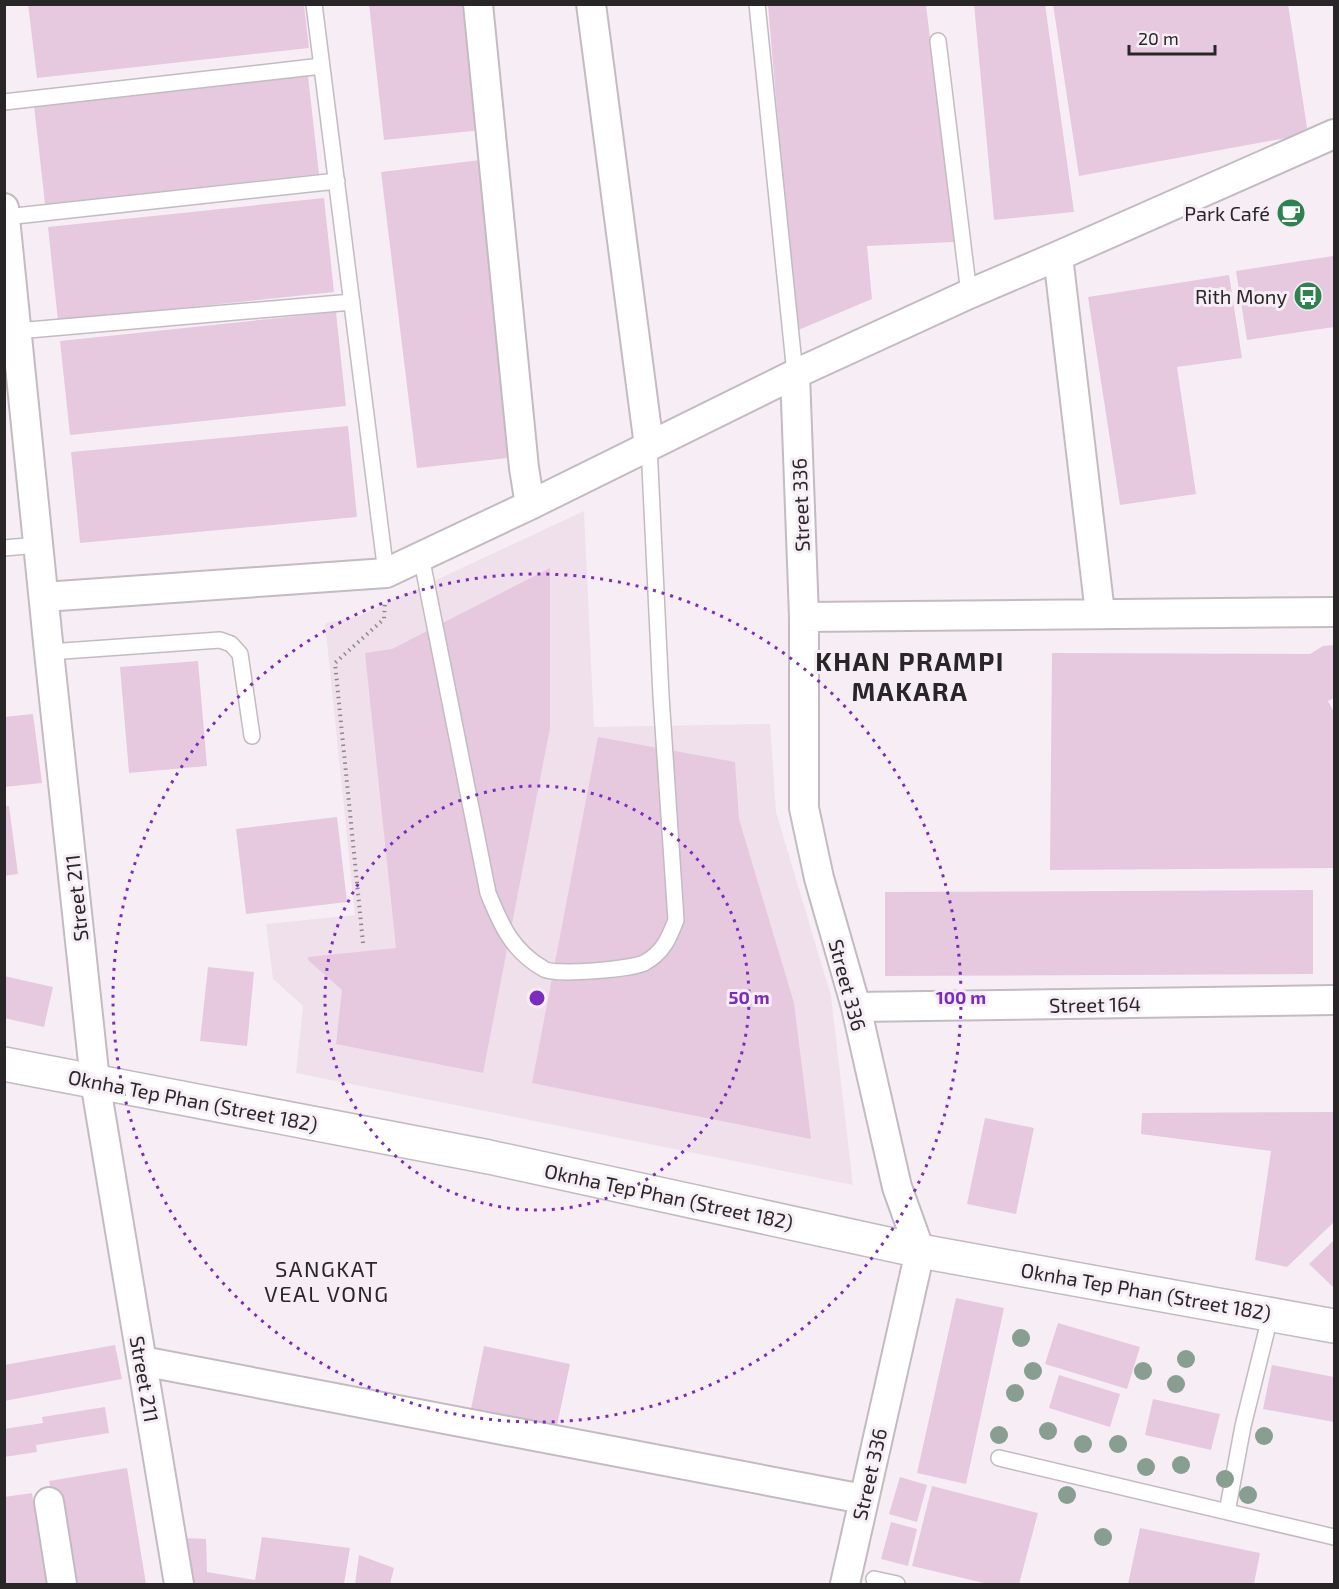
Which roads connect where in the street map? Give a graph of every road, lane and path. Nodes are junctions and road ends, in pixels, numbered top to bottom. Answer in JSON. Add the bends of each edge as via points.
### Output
{"nodes":[{"id":1,"x":314,"y":4,"type":"edge"},
{"id":2,"x":478,"y":4,"type":"edge"},
{"id":3,"x":591,"y":4,"type":"edge"},
{"id":4,"x":757,"y":4,"type":"edge"},
{"id":5,"x":939,"y":41,"type":"dead end"},
{"id":6,"x":322,"y":66,"type":"junction"},
{"id":7,"x":4,"y":102,"type":"edge"},
{"id":8,"x":1335,"y":134,"type":"edge"},
{"id":9,"x":337,"y":181,"type":"junction"},
{"id":10,"x":6,"y":228,"type":"edge"},
{"id":11,"x":1058,"y":256,"type":"junction"},
{"id":12,"x":969,"y":294,"type":"junction"},
{"id":13,"x":352,"y":302,"type":"junction"},
{"id":14,"x":17,"y":331,"type":"junction"},
{"id":15,"x":795,"y":374,"type":"junction"},
{"id":16,"x":649,"y":446,"type":"junction"},
{"id":17,"x":530,"y":505,"type":"junction"},
{"id":18,"x":38,"y":545,"type":"junction"},
{"id":19,"x":4,"y":548,"type":"edge"},
{"id":20,"x":421,"y":556,"type":"junction"},
{"id":21,"x":386,"y":573,"type":"junction"},
{"id":22,"x":44,"y":597,"type":"junction"},
{"id":23,"x":1335,"y":612,"type":"edge"},
{"id":24,"x":1100,"y":613,"type":"junction"},
{"id":25,"x":804,"y":617,"type":"junction"},
{"id":26,"x":49,"y":652,"type":"junction"},
{"id":27,"x":252,"y":736,"type":"dead end"},
{"id":28,"x":363,"y":944,"type":"dead end"},
{"id":29,"x":1335,"y":1000,"type":"edge"},
{"id":30,"x":856,"y":1007,"type":"junction"},
{"id":31,"x":4,"y":1064,"type":"edge"},
{"id":32,"x":95,"y":1081,"type":"junction"},
{"id":33,"x":920,"y":1251,"type":"junction"},
{"id":34,"x":1271,"y":1313,"type":"junction"},
{"id":35,"x":1335,"y":1326,"type":"edge"},
{"id":36,"x":141,"y":1361,"type":"junction"},
{"id":37,"x":999,"y":1458,"type":"dead end"},
{"id":38,"x":863,"y":1499,"type":"junction"},
{"id":39,"x":50,"y":1502,"type":"dead end"},
{"id":40,"x":1227,"y":1512,"type":"junction"},
{"id":41,"x":1335,"y":1537,"type":"edge"},
{"id":42,"x":874,"y":1579,"type":"dead end"},
{"id":43,"x":62,"y":1584,"type":"edge"},
{"id":44,"x":179,"y":1584,"type":"edge"},
{"id":45,"x":845,"y":1584,"type":"edge"},
{"id":46,"x":897,"y":1584,"type":"edge"}],
"edges":[{"from":1,"to":6,"type":"lane"},
{"from":2,"to":17,"type":"street"},
{"from":3,"to":16,"type":"street"},
{"from":4,"to":15,"type":"lane"},
{"from":5,"to":12,"type":"lane"},
{"from":6,"to":7,"type":"lane"},
{"from":6,"to":9,"type":"lane"},
{"from":8,"to":11,"type":"street"},
{"from":9,"to":10,"type":"lane"},
{"from":9,"to":13,"type":"lane"},
{"from":10,"to":14,"type":"street","name":"Street 211"},
{"from":11,"to":12,"type":"street"},
{"from":11,"to":24,"type":"street"},
{"from":12,"to":15,"type":"street"},
{"from":13,"to":14,"type":"lane"},
{"from":13,"to":21,"type":"lane"},
{"from":14,"to":18,"type":"street","name":"Street 211"},
{"from":15,"to":16,"type":"street"},
{"from":15,"to":25,"type":"street","name":"Street 336"},
{"from":16,"to":17,"type":"street"},
{"from":16,"to":20,"type":"lane","via":[[676,920],[666,945],[643,963],[572,973],[546,971],[502,929],[488,893]]},
{"from":17,"to":20,"type":"street"},
{"from":18,"to":19,"type":"lane"},
{"from":18,"to":22,"type":"street","name":"Street 211"},
{"from":20,"to":21,"type":"street"},
{"from":21,"to":22,"type":"street"},
{"from":21,"to":28,"type":"path","via":[[384,619],[335,663]]},
{"from":22,"to":26,"type":"street","name":"Street 211"},
{"from":23,"to":24,"type":"street"},
{"from":24,"to":25,"type":"street"},
{"from":25,"to":30,"type":"street","name":"Street 336","via":[[804,808],[819,878]]},
{"from":26,"to":27,"type":"lane","via":[[220,640],[231,644],[240,654]]},
{"from":26,"to":32,"type":"street","name":"Street 211"},
{"from":29,"to":30,"type":"street","name":"Street 164"},
{"from":30,"to":33,"type":"street","name":"Street 336","via":[[897,1187]]},
{"from":31,"to":32,"type":"street","name":"Oknha Tep Phan (Street 182)"},
{"from":32,"to":33,"type":"street","name":"Oknha Tep Phan (Street 182)","via":[[489,1157]]},
{"from":32,"to":36,"type":"street","name":"Street 211"},
{"from":33,"to":34,"type":"street","name":"Oknha Tep Phan (Street 182)"},
{"from":33,"to":38,"type":"street","name":"Street 336"},
{"from":34,"to":35,"type":"street","name":"Oknha Tep Phan (Street 182)"},
{"from":34,"to":40,"type":"lane"},
{"from":36,"to":38,"type":"street"},
{"from":36,"to":44,"type":"street","name":"Street 211"},
{"from":37,"to":40,"type":"lane"},
{"from":38,"to":45,"type":"street","name":"Street 336"},
{"from":39,"to":43,"type":"street"},
{"from":40,"to":41,"type":"lane"},
{"from":42,"to":46,"type":"lane"}]}
